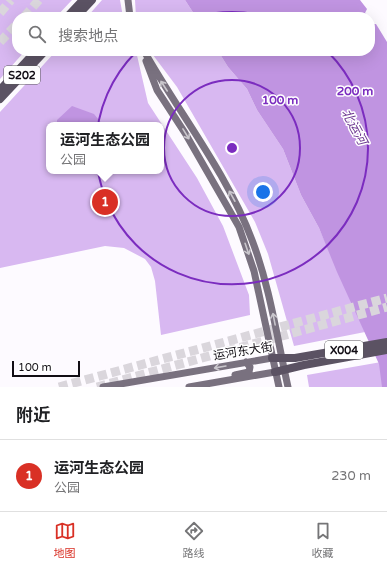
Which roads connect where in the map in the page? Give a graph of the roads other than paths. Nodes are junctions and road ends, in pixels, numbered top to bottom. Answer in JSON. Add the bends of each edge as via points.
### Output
{"nodes":[{"id":1,"x":83,"y":0,"type":"edge"},
{"id":2,"x":92,"y":0,"type":"edge"},
{"id":3,"x":128,"y":0,"type":"edge"},
{"id":4,"x":72,"y":12,"type":"edge"},
{"id":5,"x":81,"y":12,"type":"edge"},
{"id":6,"x":129,"y":12,"type":"edge"},
{"id":7,"x":31,"y":56,"type":"edge"},
{"id":8,"x":39,"y":56,"type":"edge"},
{"id":9,"x":145,"y":56,"type":"edge"},
{"id":10,"x":146,"y":56,"type":"edge"},
{"id":11,"x":0,"y":90,"type":"edge"},
{"id":12,"x":0,"y":99,"type":"edge"},
{"id":13,"x":387,"y":342,"type":"edge"},
{"id":14,"x":387,"y":350,"type":"edge"},
{"id":15,"x":281,"y":357,"type":"junction"},
{"id":16,"x":272,"y":358,"type":"junction"},
{"id":17,"x":302,"y":361,"type":"junction"},
{"id":18,"x":246,"y":362,"type":"junction"},
{"id":19,"x":284,"y":369,"type":"junction"},
{"id":20,"x":275,"y":372,"type":"junction"},
{"id":21,"x":214,"y":382,"type":"junction"},
{"id":22,"x":103,"y":387,"type":"edge"},
{"id":23,"x":189,"y":387,"type":"edge"},
{"id":24,"x":279,"y":387,"type":"edge"},
{"id":25,"x":288,"y":387,"type":"edge"}],
"edges":[{"from":1,"to":4,"type":"main road"},
{"from":2,"to":5,"type":"main road"},
{"from":3,"to":6,"type":"main road"},
{"from":7,"to":11,"type":"main road","number":"S202"},
{"from":8,"to":12,"type":"main road","number":"S202"},
{"from":9,"to":16,"type":"main road","one_way":true,"via":[[156,90],[185,133],[239,227],[255,278]]},
{"from":15,"to":10,"type":"main road","one_way":true,"via":[[259,260],[243,219],[194,132]]},
{"from":13,"to":17,"type":"main road","name":"运河东大街","number":"X004"},
{"from":14,"to":17,"type":"main road","name":"运河东大街","number":"X004"},
{"from":15,"to":16,"type":"main road","name":"运河东大街","number":"X004"},
{"from":15,"to":17,"type":"main road","name":"运河东大街","number":"X004"},
{"from":15,"to":19,"type":"main road"},
{"from":16,"to":18,"type":"main road","name":"运河东大街","number":"X004"},
{"from":16,"to":20,"type":"main road"},
{"from":17,"to":19,"type":"main road","name":"运河东大街","number":"X004"},
{"from":18,"to":21,"type":"main road","via":[[250,367],[249,372],[227,376]]},
{"from":18,"to":22,"type":"main road","name":"运河东大街","number":"X004","one_way":true},
{"from":19,"to":20,"type":"main road","name":"运河东大街","number":"X004"},
{"from":19,"to":25,"type":"main road"},
{"from":20,"to":21,"type":"main road","name":"运河东大街","number":"X004"},
{"from":20,"to":24,"type":"main road"},
{"from":21,"to":23,"type":"main road","name":"运河东大街","number":"X004"}]}
